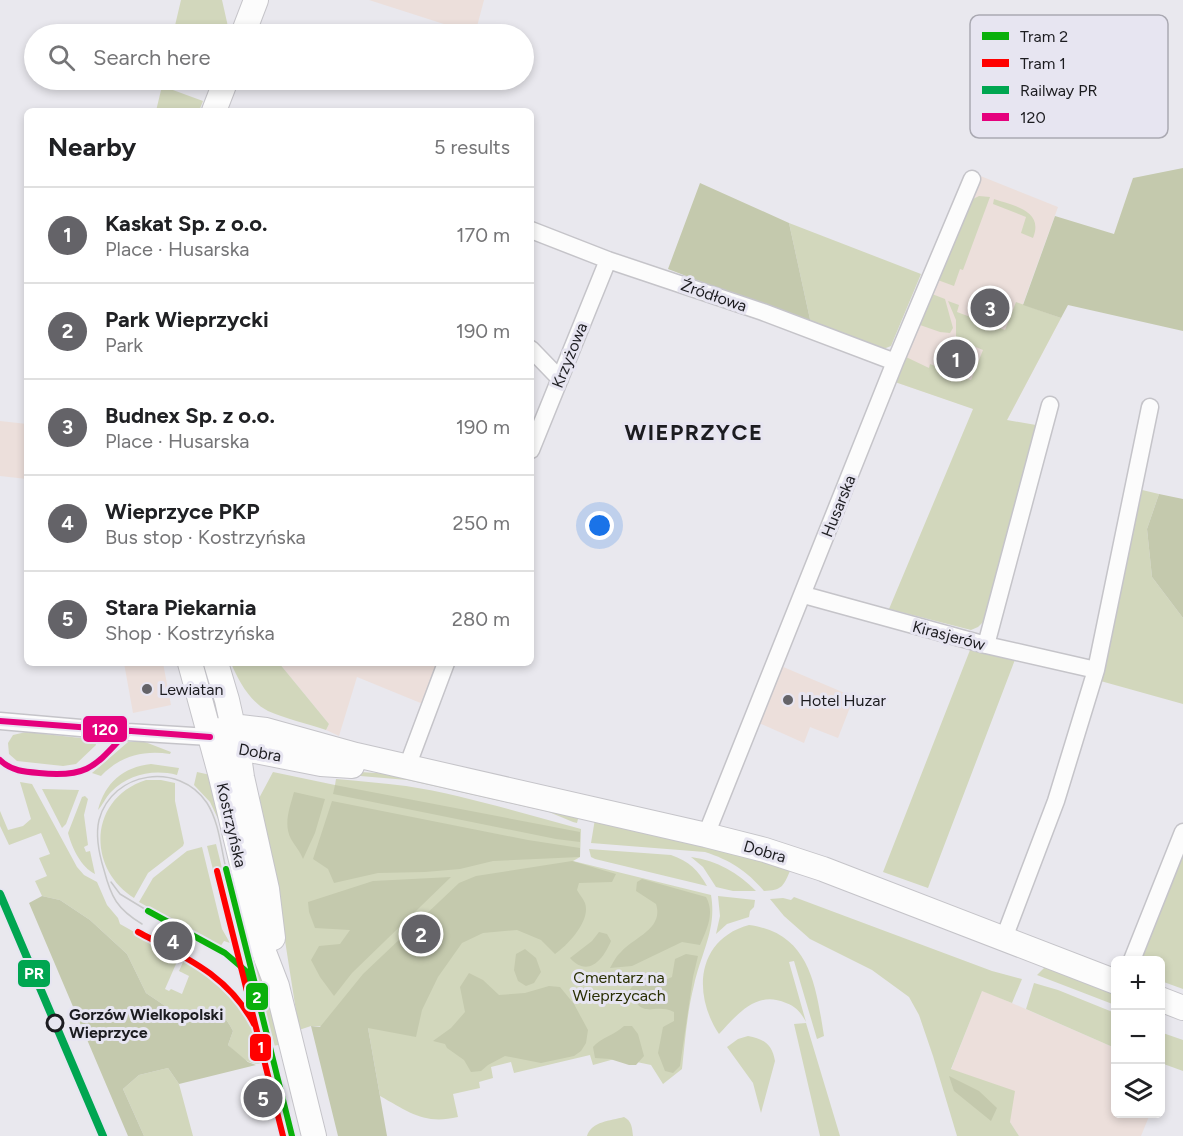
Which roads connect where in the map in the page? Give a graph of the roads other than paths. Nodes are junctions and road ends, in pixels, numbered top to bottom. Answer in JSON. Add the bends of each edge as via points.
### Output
{"nodes":[{"id":1,"x":252,"y":4,"type":"edge"},
{"id":2,"x":246,"y":24,"type":"edge"},
{"id":3,"x":222,"y":90,"type":"edge"},
{"id":4,"x":215,"y":108,"type":"edge"},
{"id":5,"x":972,"y":179,"type":"dead end"},
{"id":6,"x":534,"y":231,"type":"edge"},
{"id":7,"x":608,"y":260,"type":"junction"},
{"id":8,"x":534,"y":352,"type":"edge"},
{"id":9,"x":895,"y":362,"type":"junction"},
{"id":10,"x":560,"y":379,"type":"junction"},
{"id":11,"x":1050,"y":405,"type":"dead end"},
{"id":12,"x":1150,"y":407,"type":"dead end"},
{"id":13,"x":534,"y":443,"type":"edge"},
{"id":14,"x":804,"y":595,"type":"junction"},
{"id":15,"x":986,"y":645,"type":"junction"},
{"id":16,"x":191,"y":666,"type":"edge"},
{"id":17,"x":217,"y":666,"type":"edge"},
{"id":18,"x":445,"y":666,"type":"edge"},
{"id":19,"x":1096,"y":670,"type":"junction"},
{"id":20,"x":0,"y":721,"type":"edge"},
{"id":21,"x":210,"y":737,"type":"junction"},
{"id":22,"x":236,"y":738,"type":"junction"},
{"id":23,"x":403,"y":766,"type":"junction"},
{"id":24,"x":1183,"y":832,"type":"edge"},
{"id":25,"x":706,"y":835,"type":"junction"},
{"id":26,"x":1004,"y":938,"type":"junction"},
{"id":27,"x":1134,"y":956,"type":"edge"},
{"id":28,"x":1111,"y":980,"type":"edge"},
{"id":29,"x":277,"y":986,"type":"junction"},
{"id":30,"x":1165,"y":1001,"type":"edge"},
{"id":31,"x":1183,"y":1008,"type":"edge"},
{"id":32,"x":314,"y":1136,"type":"edge"}],
"edges":[{"from":1,"to":2,"type":"street"},
{"from":3,"to":4,"type":"street"},
{"from":5,"to":9,"type":"street","name":"Husarska"},
{"from":6,"to":7,"type":"street","name":"Źródłowa"},
{"from":7,"to":9,"type":"street","name":"Źródłowa"},
{"from":7,"to":10,"type":"street","name":"Krzyżowa"},
{"from":8,"to":10,"type":"street"},
{"from":9,"to":14,"type":"street","name":"Husarska"},
{"from":10,"to":13,"type":"street","name":"Krzyżowa"},
{"from":11,"to":15,"type":"street"},
{"from":12,"to":19,"type":"street"},
{"from":14,"to":15,"type":"street","name":"Kirasjerów"},
{"from":14,"to":25,"type":"street","name":"Husarska"},
{"from":15,"to":19,"type":"street","name":"Kirasjerów"},
{"from":16,"to":21,"type":"street","name":"Kostrzyńska"},
{"from":17,"to":22,"type":"street","name":"Kostrzyńska"},
{"from":18,"to":23,"type":"street"},
{"from":19,"to":26,"type":"street","via":[[1056,801]]},
{"from":20,"to":21,"type":"street"},
{"from":21,"to":22,"type":"street","name":"Dobra","via":[[221,729]]},
{"from":21,"to":29,"type":"street","name":"Kostrzyńska","via":[[262,946]]},
{"from":22,"to":23,"type":"street","name":"Dobra","via":[[242,726],[266,730]]},
{"from":22,"to":29,"type":"street","name":"Kostrzyńska","via":[[267,889]]},
{"from":23,"to":25,"type":"street","name":"Dobra"},
{"from":24,"to":27,"type":"street"},
{"from":25,"to":26,"type":"street","name":"Dobra","via":[[823,869]]},
{"from":26,"to":28,"type":"street","name":"Dobra"},
{"from":29,"to":32,"type":"street","name":"Kostrzyńska"},
{"from":30,"to":31,"type":"street"}]}
